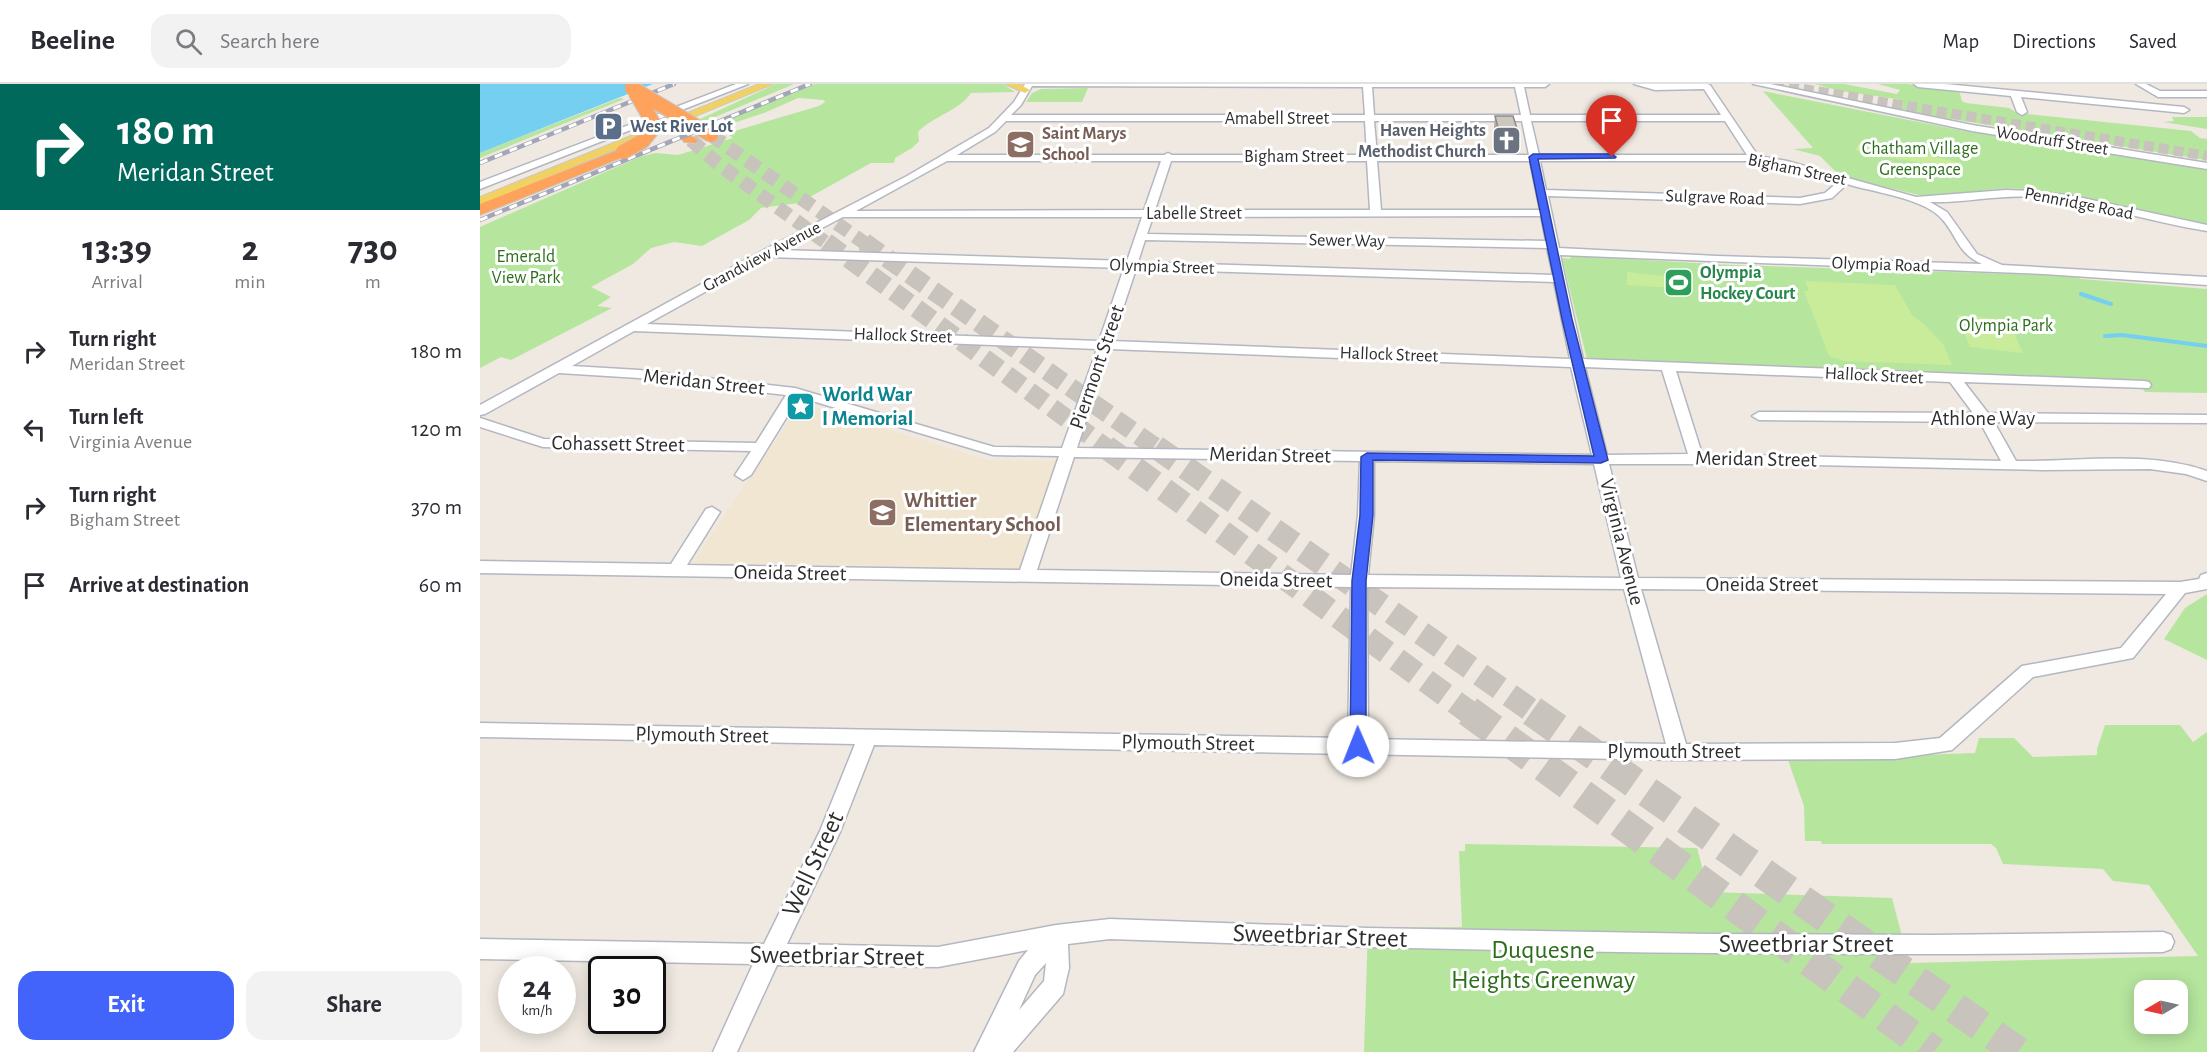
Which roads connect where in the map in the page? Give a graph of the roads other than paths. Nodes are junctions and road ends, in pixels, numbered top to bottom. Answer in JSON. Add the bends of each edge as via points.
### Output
{"nodes":[{"id":1,"x":744,"y":84,"type":"edge"},
{"id":2,"x":768,"y":84,"type":"edge"},
{"id":3,"x":1010,"y":84,"type":"edge"},
{"id":4,"x":1545,"y":84,"type":"edge"},
{"id":5,"x":1638,"y":84,"type":"edge"},
{"id":6,"x":1757,"y":84,"type":"edge"},
{"id":7,"x":1918,"y":84,"type":"edge"},
{"id":8,"x":2140,"y":84,"type":"edge"},
{"id":9,"x":1249,"y":85,"type":"edge"},
{"id":10,"x":1367,"y":85,"type":"edge"},
{"id":11,"x":1519,"y":85,"type":"edge"},
{"id":12,"x":628,"y":86,"type":"edge"},
{"id":13,"x":1029,"y":86,"type":"edge"},
{"id":14,"x":2015,"y":94,"type":"junction"},
{"id":15,"x":2207,"y":94,"type":"edge"},
{"id":16,"x":2184,"y":110,"type":"dead end"},
{"id":17,"x":2022,"y":112,"type":"dead end"},
{"id":18,"x":1005,"y":118,"type":"junction"},
{"id":19,"x":1728,"y":118,"type":"junction"},
{"id":20,"x":1371,"y":119,"type":"junction"},
{"id":21,"x":1526,"y":119,"type":"junction"},
{"id":22,"x":711,"y":135,"type":"tunnel mouth"},
{"id":23,"x":690,"y":140,"type":"tunnel mouth"},
{"id":24,"x":1168,"y":156,"type":"junction"},
{"id":25,"x":1373,"y":157,"type":"junction"},
{"id":26,"x":1533,"y":157,"type":"junction"},
{"id":27,"x":945,"y":158,"type":"junction"},
{"id":28,"x":1754,"y":158,"type":"junction"},
{"id":29,"x":2207,"y":166,"type":"edge"},
{"id":30,"x":1846,"y":180,"type":"junction"},
{"id":31,"x":480,"y":186,"type":"edge"},
{"id":32,"x":1542,"y":193,"type":"junction"},
{"id":33,"x":480,"y":195,"type":"edge"},
{"id":34,"x":1910,"y":198,"type":"junction"},
{"id":35,"x":1950,"y":199,"type":"junction"},
{"id":36,"x":480,"y":201,"type":"edge"},
{"id":37,"x":480,"y":210,"type":"edge"},
{"id":38,"x":1376,"y":212,"type":"junction"},
{"id":39,"x":1546,"y":213,"type":"junction"},
{"id":40,"x":842,"y":214,"type":"junction"},
{"id":41,"x":1150,"y":214,"type":"junction"},
{"id":42,"x":1944,"y":214,"type":"junction"},
{"id":43,"x":2207,"y":228,"type":"edge"},
{"id":44,"x":1141,"y":237,"type":"junction"},
{"id":45,"x":1554,"y":248,"type":"junction"},
{"id":46,"x":766,"y":254,"type":"junction"},
{"id":47,"x":1973,"y":256,"type":"junction"},
{"id":48,"x":1131,"y":266,"type":"junction"},
{"id":49,"x":1960,"y":268,"type":"junction"},
{"id":50,"x":2001,"y":269,"type":"junction"},
{"id":51,"x":1558,"y":279,"type":"junction"},
{"id":52,"x":2207,"y":281,"type":"edge"},
{"id":53,"x":634,"y":327,"type":"junction"},
{"id":54,"x":1106,"y":344,"type":"junction"},
{"id":55,"x":1578,"y":363,"type":"junction"},
{"id":56,"x":1668,"y":367,"type":"junction"},
{"id":57,"x":558,"y":369,"type":"junction"},
{"id":58,"x":1955,"y":379,"type":"junction"},
{"id":59,"x":2144,"y":386,"type":"dead end"},
{"id":60,"x":795,"y":392,"type":"junction"},
{"id":61,"x":480,"y":411,"type":"edge"},
{"id":62,"x":1759,"y":416,"type":"dead end"},
{"id":63,"x":1984,"y":418,"type":"junction"},
{"id":64,"x":2207,"y":419,"type":"edge"},
{"id":65,"x":480,"y":422,"type":"edge"},
{"id":66,"x":760,"y":447,"type":"junction"},
{"id":67,"x":1068,"y":452,"type":"junction"},
{"id":68,"x":1367,"y":457,"type":"junction"},
{"id":69,"x":1696,"y":458,"type":"junction"},
{"id":70,"x":1601,"y":460,"type":"junction"},
{"id":71,"x":2011,"y":465,"type":"junction"},
{"id":72,"x":743,"y":475,"type":"dead end"},
{"id":73,"x":2207,"y":476,"type":"edge"},
{"id":74,"x":712,"y":512,"type":"dead end"},
{"id":75,"x":480,"y":567,"type":"edge"},
{"id":76,"x":675,"y":571,"type":"junction"},
{"id":77,"x":1026,"y":577,"type":"junction"},
{"id":78,"x":2207,"y":579,"type":"edge"},
{"id":79,"x":1359,"y":581,"type":"junction"},
{"id":80,"x":1631,"y":584,"type":"junction"},
{"id":81,"x":2180,"y":588,"type":"junction"},
{"id":82,"x":480,"y":730,"type":"edge"},
{"id":83,"x":867,"y":738,"type":"junction"},
{"id":84,"x":1358,"y":746,"type":"junction"},
{"id":85,"x":1678,"y":752,"type":"junction"},
{"id":86,"x":1056,"y":935,"type":"junction"},
{"id":87,"x":2163,"y":942,"type":"dead end"},
{"id":88,"x":480,"y":949,"type":"edge"},
{"id":89,"x":771,"y":955,"type":"junction"},
{"id":90,"x":725,"y":1052,"type":"edge"},
{"id":91,"x":986,"y":1052,"type":"edge"},
{"id":92,"x":997,"y":1052,"type":"edge"}],
"edges":[{"from":1,"to":31,"type":"street"},
{"from":2,"to":36,"type":"main road"},
{"from":3,"to":13,"type":"main road"},
{"from":4,"to":11,"type":"street"},
{"from":5,"to":19,"type":"street","via":[[1704,86]]},
{"from":6,"to":29,"type":"street","name":"Woodruff Street","via":[[1972,128]]},
{"from":7,"to":14,"type":"street"},
{"from":8,"to":15,"type":"street","via":[[2158,94]]},
{"from":9,"to":10,"type":"street"},
{"from":9,"to":13,"type":"street"},
{"from":10,"to":11,"type":"street"},
{"from":10,"to":20,"type":"street"},
{"from":11,"to":21,"type":"street","name":"Virginia Avenue"},
{"from":12,"to":22,"type":"highway","bridge":true},
{"from":12,"to":23,"type":"highway","bridge":true},
{"from":12,"to":33,"type":"highway","bridge":true,"via":[[643,116],[636,129],[611,143]]},
{"from":12,"to":37,"type":"highway","bridge":true,"via":[[654,123],[649,135],[623,152]]},
{"from":13,"to":18,"type":"street","name":"Grandview Avenue"},
{"from":14,"to":16,"type":"street"},
{"from":14,"to":17,"type":"street"},
{"from":18,"to":20,"type":"street","name":"Amabell Street"},
{"from":18,"to":27,"type":"street","name":"Grandview Avenue"},
{"from":19,"to":21,"type":"street","name":"Amabell Street"},
{"from":19,"to":28,"type":"street"},
{"from":20,"to":21,"type":"street","name":"Amabell Street"},
{"from":20,"to":25,"type":"street"},
{"from":21,"to":26,"type":"street","name":"Virginia Avenue"},
{"from":24,"to":25,"type":"street","name":"Bigham Street"},
{"from":24,"to":27,"type":"street","name":"Bigham Street"},
{"from":24,"to":41,"type":"street","name":"Piermont Street"},
{"from":25,"to":26,"type":"street","name":"Bigham Street"},
{"from":25,"to":38,"type":"street"},
{"from":26,"to":28,"type":"street","name":"Bigham Street"},
{"from":26,"to":32,"type":"street","name":"Virginia Avenue"},
{"from":27,"to":40,"type":"street","name":"Grandview Avenue"},
{"from":28,"to":30,"type":"street","name":"Bigham Street"},
{"from":30,"to":32,"type":"street","name":"Sulgrave Road","via":[[1828,196],[1800,201]]},
{"from":30,"to":34,"type":"street","name":"Bigham Street"},
{"from":32,"to":39,"type":"street","name":"Virginia Avenue"},
{"from":34,"to":35,"type":"street","name":"Pennridge Road"},
{"from":34,"to":42,"type":"street","name":"Bigham Street"},
{"from":35,"to":42,"type":"street","via":[[1943,205]]},
{"from":35,"to":43,"type":"street","name":"Pennridge Road","via":[[2001,192],[2038,194]]},
{"from":38,"to":39,"type":"street","name":"Labelle Street"},
{"from":38,"to":41,"type":"street","name":"Labelle Street"},
{"from":39,"to":45,"type":"street","name":"Virginia Avenue"},
{"from":40,"to":41,"type":"street","name":"Labelle Street"},
{"from":40,"to":46,"type":"street","name":"Grandview Avenue"},
{"from":41,"to":44,"type":"street","name":"Piermont Street"},
{"from":42,"to":47,"type":"street"},
{"from":44,"to":45,"type":"street","name":"Sewer Way"},
{"from":44,"to":48,"type":"street","name":"Piermont Street"},
{"from":45,"to":49,"type":"street","name":"Olympia Road","via":[[1670,259]]},
{"from":45,"to":51,"type":"street","name":"Virginia Avenue"},
{"from":46,"to":48,"type":"street","name":"Olympia Street"},
{"from":46,"to":53,"type":"street","name":"Grandview Avenue"},
{"from":47,"to":49,"type":"street"},
{"from":47,"to":50,"type":"street"},
{"from":48,"to":51,"type":"street","name":"Olympia Street"},
{"from":48,"to":54,"type":"street","name":"Piermont Street"},
{"from":49,"to":50,"type":"street","name":"Olympia Road"},
{"from":50,"to":52,"type":"street","name":"Olympia Road"},
{"from":51,"to":55,"type":"street","name":"Virginia Avenue"},
{"from":53,"to":54,"type":"street","name":"Hallock Street"},
{"from":53,"to":57,"type":"street","name":"Grandview Avenue"},
{"from":54,"to":55,"type":"street","name":"Hallock Street"},
{"from":54,"to":67,"type":"street","name":"Piermont Street"},
{"from":55,"to":56,"type":"street","name":"Hallock Street"},
{"from":55,"to":70,"type":"street","name":"Virginia Avenue"},
{"from":56,"to":58,"type":"street","name":"Hallock Street"},
{"from":56,"to":69,"type":"street"},
{"from":57,"to":60,"type":"street","name":"Meridan Street"},
{"from":57,"to":61,"type":"street","name":"Grandview Avenue"},
{"from":58,"to":59,"type":"street","name":"Hallock Street"},
{"from":58,"to":63,"type":"street"},
{"from":60,"to":66,"type":"street"},
{"from":60,"to":67,"type":"street","name":"Meridan Street","via":[[993,451]]},
{"from":62,"to":63,"type":"street","name":"Athlone Way"},
{"from":63,"to":64,"type":"street","name":"Athlone Way"},
{"from":63,"to":71,"type":"street"},
{"from":65,"to":66,"type":"street","name":"Cohassett Street","via":[[543,443]]},
{"from":66,"to":72,"type":"street"},
{"from":67,"to":68,"type":"street","name":"Meridan Street"},
{"from":67,"to":77,"type":"street","name":"Piermont Street"},
{"from":68,"to":70,"type":"street","name":"Meridan Street"},
{"from":68,"to":79,"type":"street"},
{"from":69,"to":70,"type":"street","name":"Meridan Street"},
{"from":69,"to":71,"type":"street","name":"Meridan Street"},
{"from":70,"to":80,"type":"street","name":"Virginia Avenue"},
{"from":71,"to":73,"type":"street","name":"Meridan Street","via":[[2160,466],[2195,470]]},
{"from":74,"to":76,"type":"street"},
{"from":75,"to":76,"type":"street","name":"Oneida Street"},
{"from":76,"to":77,"type":"street","name":"Oneida Street"},
{"from":77,"to":79,"type":"street","name":"Oneida Street"},
{"from":78,"to":81,"type":"street","via":[[2204,584]]},
{"from":79,"to":80,"type":"street","name":"Oneida Street"},
{"from":79,"to":84,"type":"street"},
{"from":80,"to":81,"type":"street","name":"Oneida Street"},
{"from":80,"to":85,"type":"street","name":"Virginia Avenue"},
{"from":81,"to":85,"type":"street","name":"Plymouth Street","via":[[2127,653],[2028,671],[1946,745],[1895,751]]},
{"from":82,"to":83,"type":"street","name":"Plymouth Street"},
{"from":83,"to":84,"type":"street","name":"Plymouth Street"},
{"from":83,"to":89,"type":"street","name":"Well Street","via":[[830,832]]},
{"from":84,"to":85,"type":"street","name":"Plymouth Street"},
{"from":86,"to":87,"type":"street","name":"Sweetbriar Street","via":[[1110,929],[1709,944]]},
{"from":86,"to":89,"type":"street","name":"Sweetbriar Street","via":[[938,957]]},
{"from":86,"to":91,"type":"street","via":[[1027,968]]},
{"from":86,"to":92,"type":"street","via":[[1055,986]]},
{"from":88,"to":89,"type":"street","name":"Sweetbriar Street"},
{"from":89,"to":90,"type":"street","name":"Well Street"}]}
